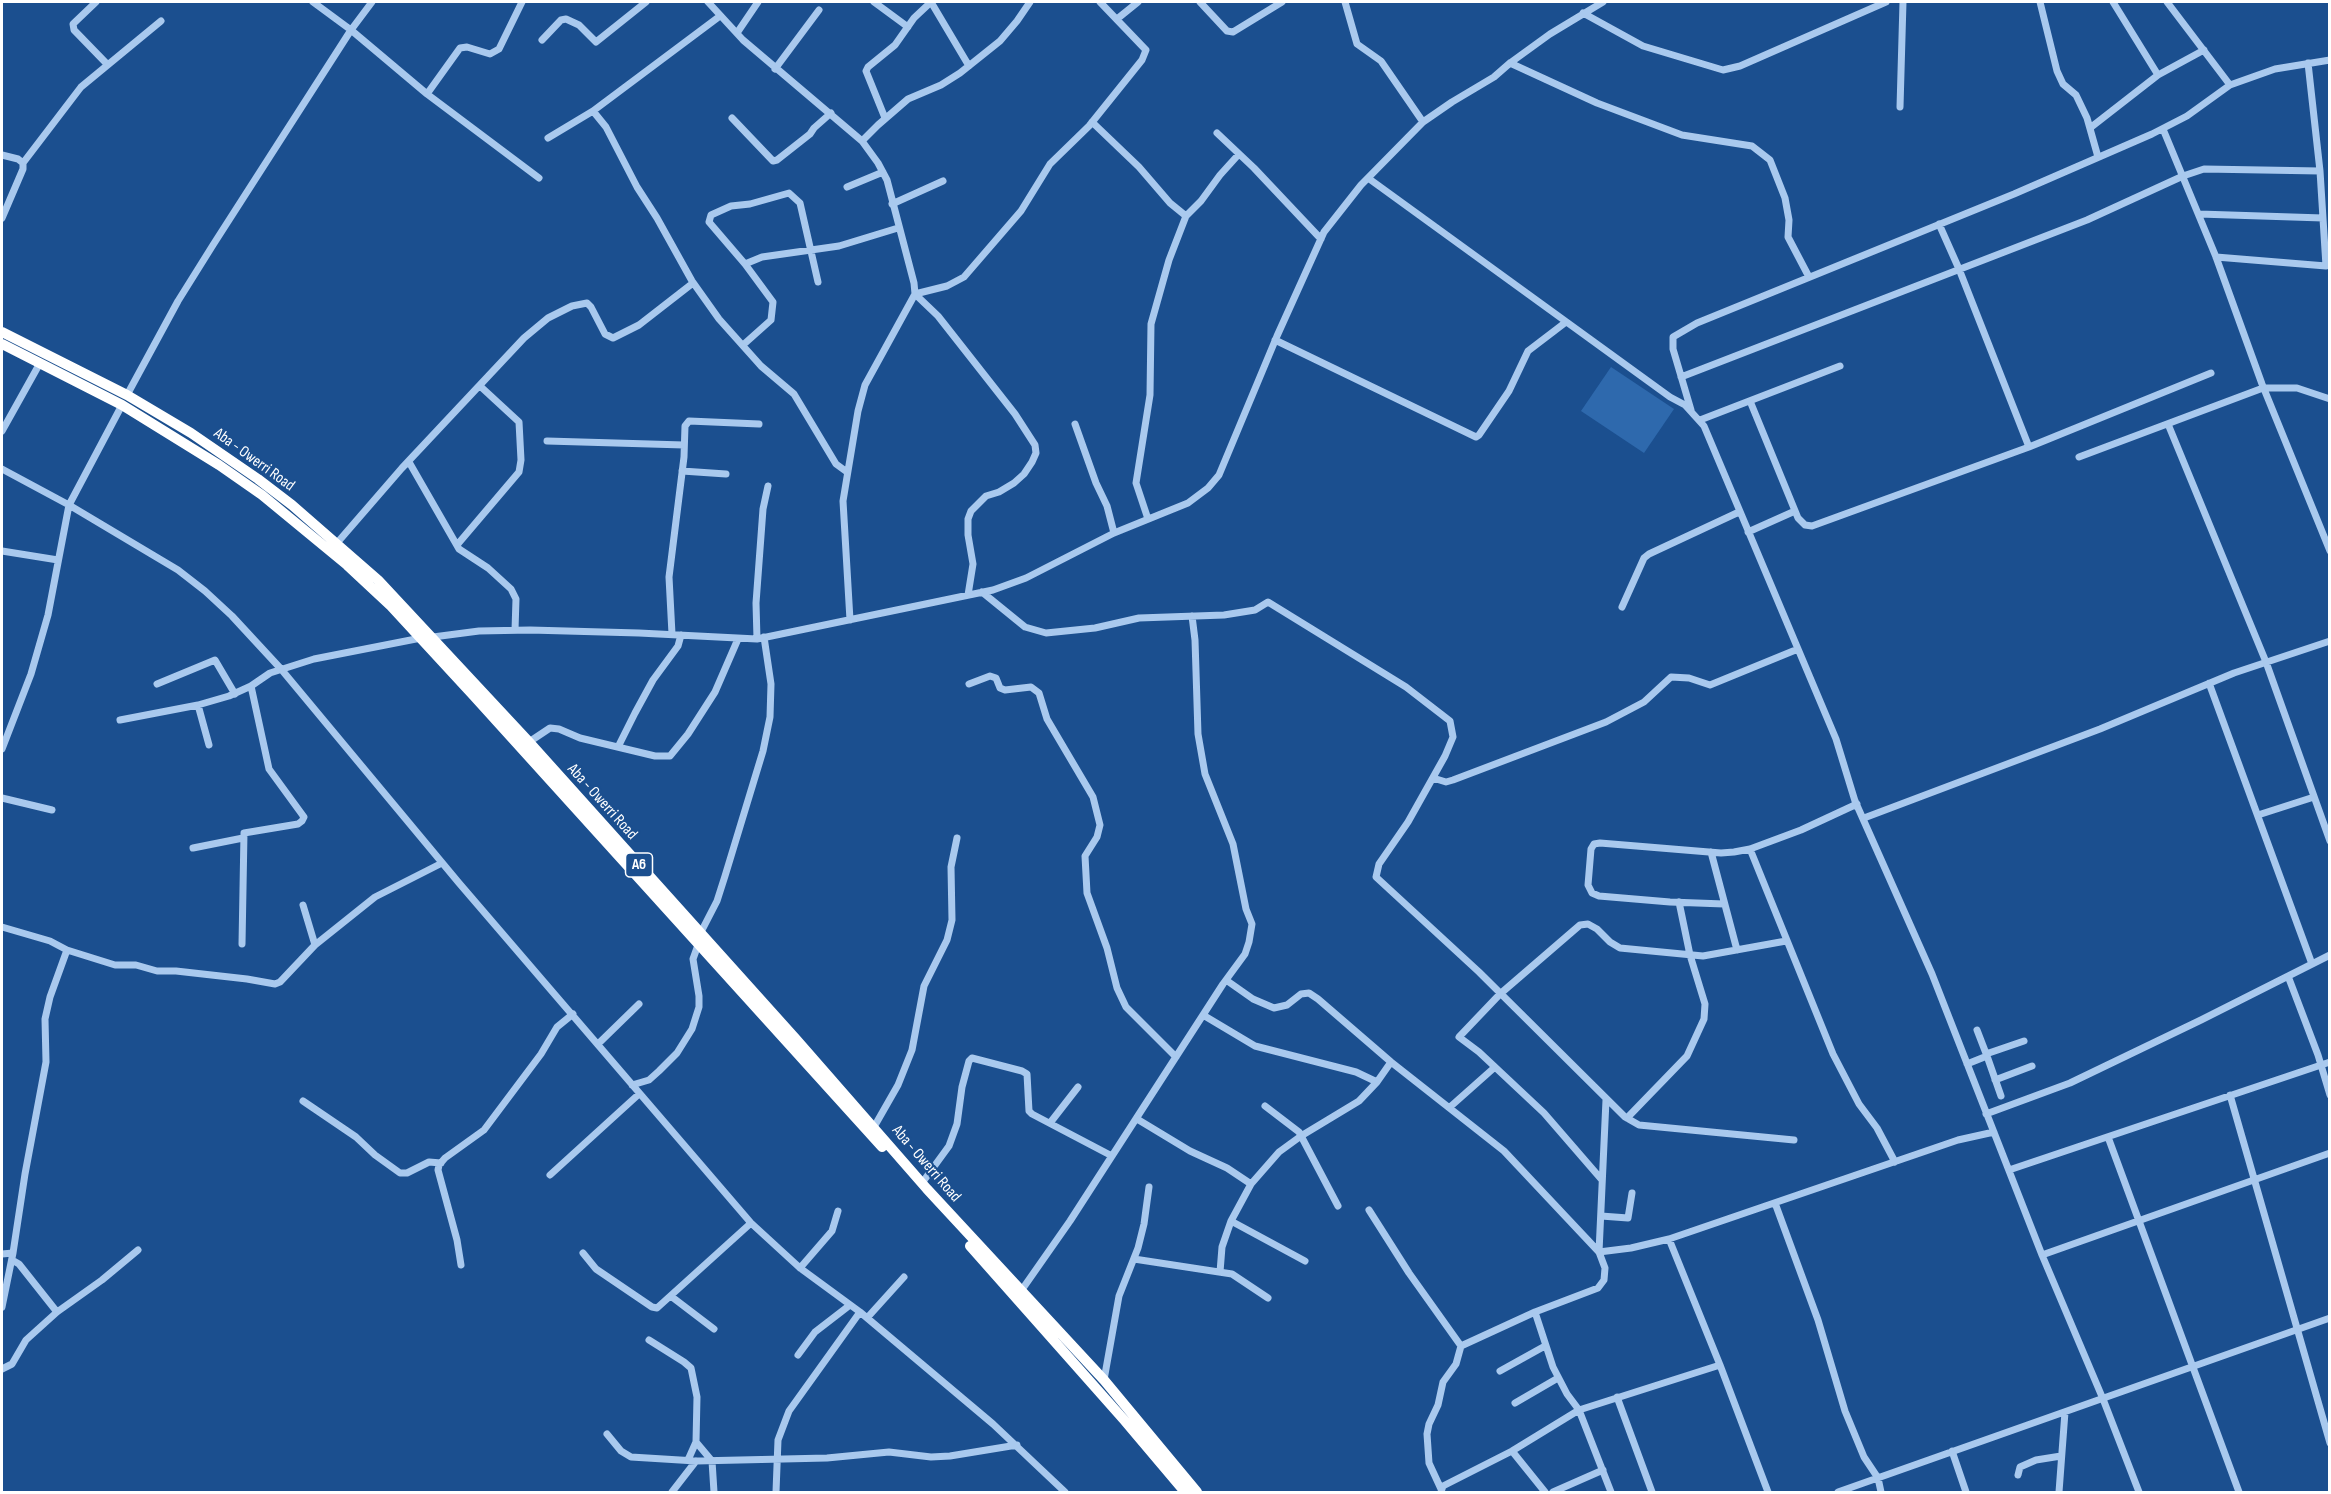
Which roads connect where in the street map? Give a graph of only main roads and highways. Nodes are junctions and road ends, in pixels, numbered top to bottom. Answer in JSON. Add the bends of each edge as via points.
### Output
{"nodes":[{"id":1,"x":2,"y":332,"type":"edge"},
{"id":2,"x":9,"y":344,"type":"edge"},
{"id":3,"x":125,"y":400,"type":"junction"},
{"id":4,"x":1185,"y":1492,"type":"edge"},
{"id":5,"x":1197,"y":1492,"type":"edge"}],
"edges":[{"from":1,"to":2,"type":"highway","name":"Aba - Owerri Road","number":"A6"},
{"from":2,"to":3,"type":"highway","name":"Aba - Owerri Road","number":"A6"},
{"from":2,"to":3,"type":"highway","name":"Aba - Owerri Road","number":"A6","via":[[40,363]]},
{"from":3,"to":4,"type":"highway","name":"Aba - Owerri Road","number":"A6","via":[[261,495],[391,606],[938,1209]]},
{"from":3,"to":5,"type":"highway","name":"Aba - Owerri Road","number":"A6","via":[[191,433],[250,474],[337,543],[434,637],[922,1183],[1104,1380]]}]}
